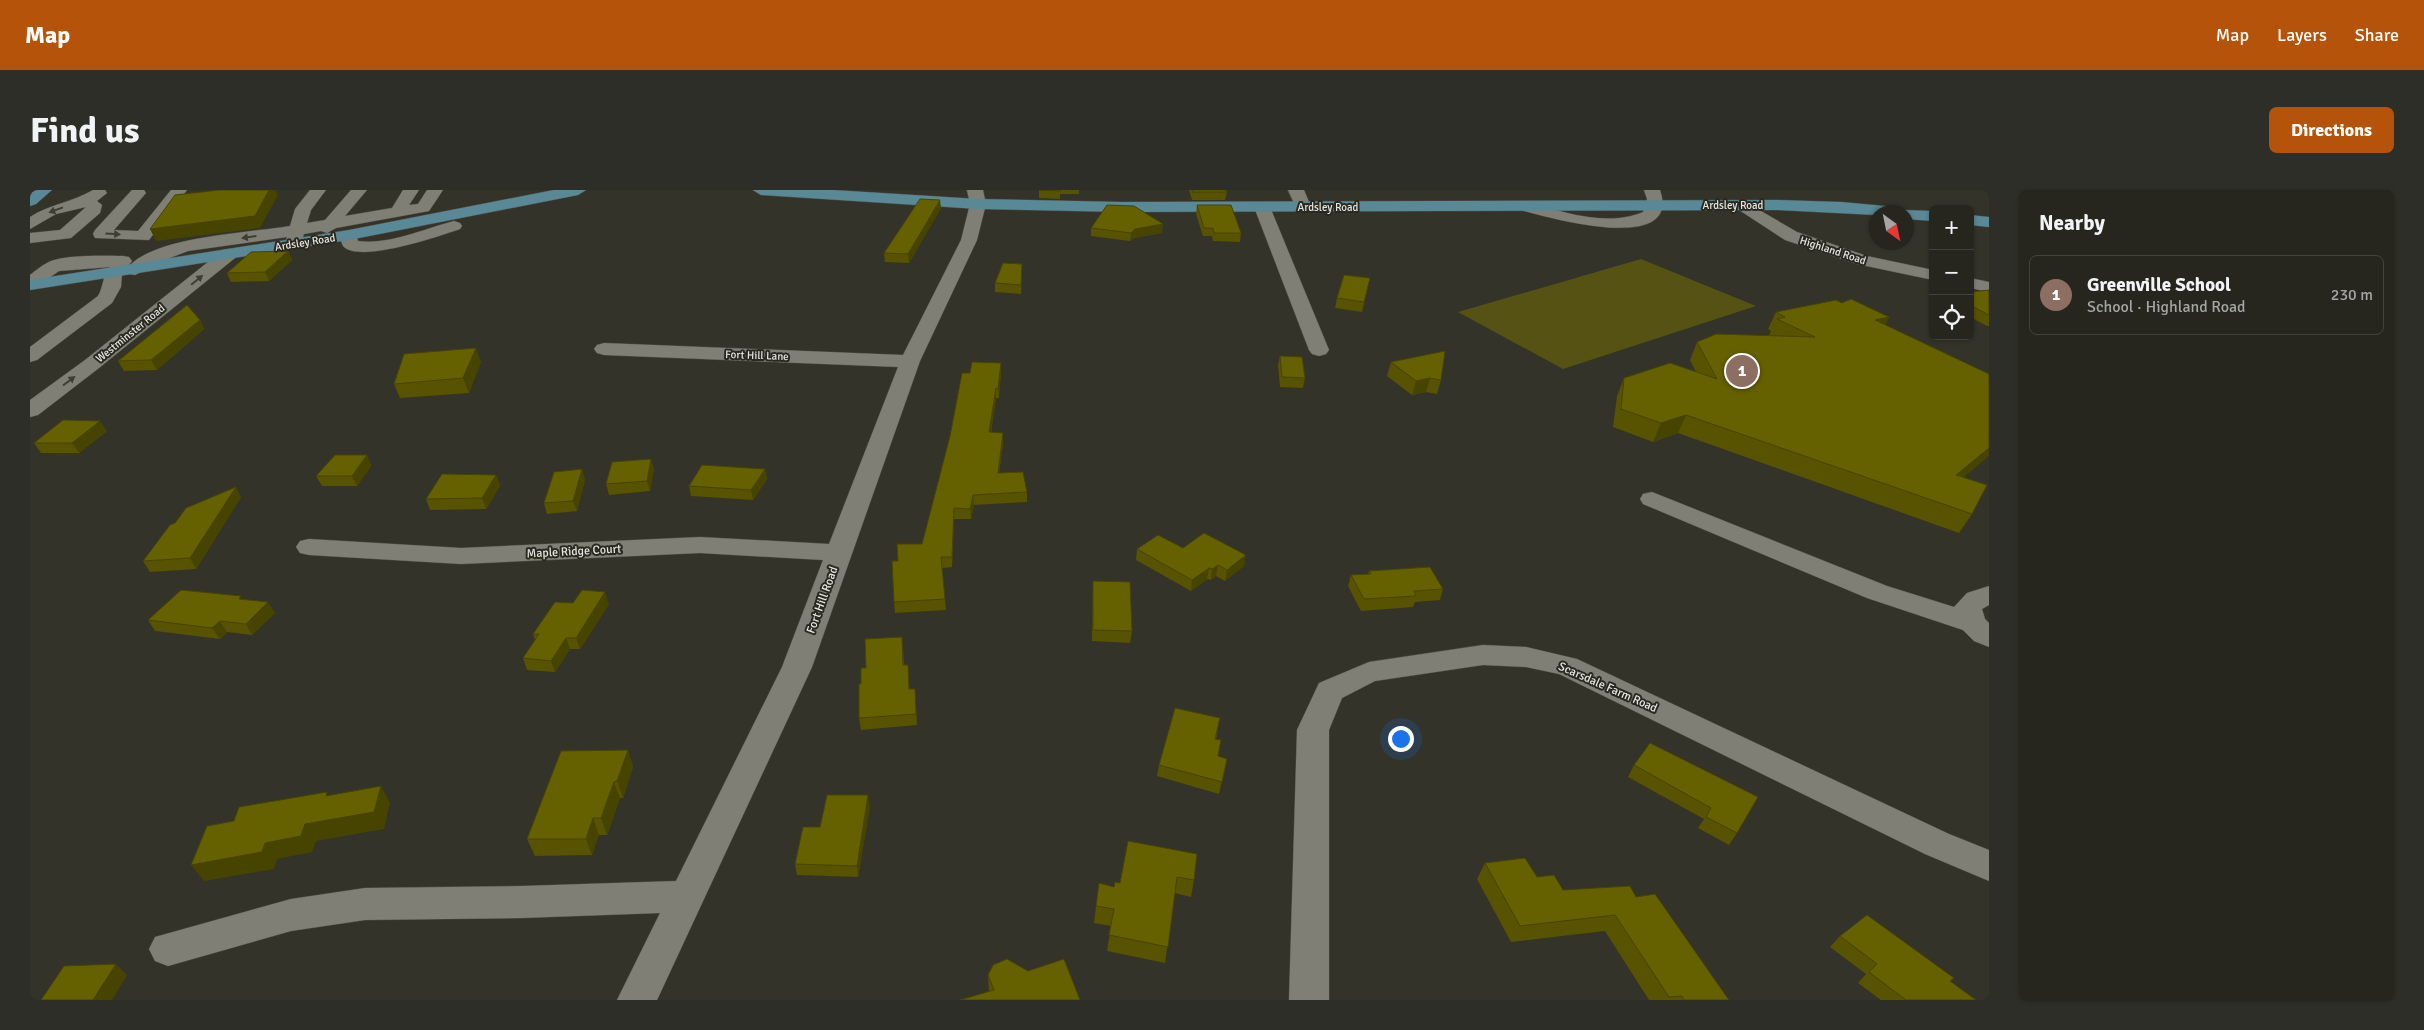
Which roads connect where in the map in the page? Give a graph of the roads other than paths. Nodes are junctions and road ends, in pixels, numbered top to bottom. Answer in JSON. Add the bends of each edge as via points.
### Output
{"nodes":[{"id":1,"x":102,"y":190,"type":"edge"},
{"id":2,"x":156,"y":190,"type":"edge"},
{"id":3,"x":318,"y":190,"type":"edge"},
{"id":4,"x":358,"y":190,"type":"edge"},
{"id":5,"x":411,"y":190,"type":"edge"},
{"id":6,"x":435,"y":190,"type":"edge"},
{"id":7,"x":578,"y":190,"type":"edge"},
{"id":8,"x":761,"y":190,"type":"edge"},
{"id":9,"x":1296,"y":190,"type":"edge"},
{"id":10,"x":138,"y":191,"type":"edge"},
{"id":11,"x":179,"y":197,"type":"edge"},
{"id":12,"x":976,"y":197,"type":"edge"},
{"id":13,"x":1652,"y":198,"type":"edge"},
{"id":14,"x":85,"y":201,"type":"junction"},
{"id":15,"x":1742,"y":205,"type":"junction"},
{"id":16,"x":1523,"y":206,"type":"joint"},
{"id":17,"x":1262,"y":207,"type":"junction"},
{"id":18,"x":1303,"y":207,"type":"junction"},
{"id":19,"x":1869,"y":210,"type":"edge"},
{"id":20,"x":1914,"y":215,"type":"edge"},
{"id":21,"x":1929,"y":216,"type":"edge"},
{"id":22,"x":402,"y":218,"type":"junction"},
{"id":23,"x":1974,"y":220,"type":"edge"},
{"id":24,"x":1989,"y":222,"type":"edge"},
{"id":25,"x":30,"y":224,"type":"edge"},
{"id":26,"x":332,"y":224,"type":"junction"},
{"id":27,"x":454,"y":226,"type":"dead end"},
{"id":28,"x":349,"y":235,"type":"junction"},
{"id":29,"x":295,"y":237,"type":"junction"},
{"id":30,"x":30,"y":238,"type":"edge"},
{"id":31,"x":316,"y":240,"type":"junction"},
{"id":32,"x":229,"y":254,"type":"junction"},
{"id":33,"x":135,"y":270,"type":"junction"},
{"id":34,"x":113,"y":274,"type":"junction"},
{"id":35,"x":1929,"y":274,"type":"edge"},
{"id":36,"x":30,"y":284,"type":"edge"},
{"id":37,"x":1974,"y":284,"type":"edge"},
{"id":38,"x":1989,"y":287,"type":"edge"},
{"id":39,"x":604,"y":349,"type":"dead end"},
{"id":40,"x":1319,"y":350,"type":"dead end"},
{"id":41,"x":30,"y":356,"type":"edge"},
{"id":42,"x":910,"y":361,"type":"junction"},
{"id":43,"x":30,"y":410,"type":"edge"},
{"id":44,"x":1652,"y":499,"type":"dead end"},
{"id":45,"x":310,"y":547,"type":"dead end"},
{"id":46,"x":839,"y":553,"type":"junction"},
{"id":47,"x":1989,"y":595,"type":"edge"},
{"id":48,"x":1981,"y":630,"type":"edge"},
{"id":49,"x":1989,"y":866,"type":"edge"},
{"id":50,"x":687,"y":896,"type":"junction"},
{"id":51,"x":168,"y":949,"type":"dead end"},
{"id":52,"x":638,"y":1000,"type":"edge"},
{"id":53,"x":1309,"y":1000,"type":"edge"}],
"edges":[{"from":1,"to":14,"type":"street"},
{"from":2,"to":10,"type":"street"},
{"from":3,"to":29,"type":"street","via":[[303,209]]},
{"from":4,"to":26,"type":"street"},
{"from":5,"to":22,"type":"street"},
{"from":6,"to":22,"type":"street","via":[[423,208]]},
{"from":7,"to":22,"type":"main road","name":"Ardsley Road"},
{"from":8,"to":12,"type":"main road","name":"Ardsley Road"},
{"from":9,"to":18,"type":"street"},
{"from":10,"to":11,"type":"street","one_way":true,"via":[[101,234],[143,236]]},
{"from":12,"to":17,"type":"main road","name":"Ardsley Road"},
{"from":12,"to":42,"type":"street","name":"Fort Hill Road","via":[[969,240]]},
{"from":13,"to":15,"type":"main road","name":"Ardsley Road"},
{"from":13,"to":16,"type":"street","via":[[1650,214],[1643,220],[1618,223],[1580,220]]},
{"from":14,"to":25,"type":"street","one_way":true,"via":[[50,211]]},
{"from":14,"to":30,"type":"street","via":[[94,205],[94,210],[65,234]]},
{"from":15,"to":19,"type":"main road","name":"Ardsley Road"},
{"from":15,"to":35,"type":"street","name":"Highland Road","via":[[1791,236],[1863,260]]},
{"from":16,"to":18,"type":"main road","name":"Ardsley Road"},
{"from":17,"to":18,"type":"main road","name":"Ardsley Road"},
{"from":17,"to":40,"type":"street"},
{"from":20,"to":21,"type":"main road"},
{"from":22,"to":26,"type":"street","via":[[360,227]]},
{"from":22,"to":28,"type":"main road","name":"Ardsley Road"},
{"from":23,"to":24,"type":"main road"},
{"from":26,"to":29,"type":"street"},
{"from":26,"to":31,"type":"street"},
{"from":27,"to":28,"type":"street","via":[[417,237],[355,248],[350,244]]},
{"from":28,"to":31,"type":"main road","name":"Ardsley Road"},
{"from":29,"to":31,"type":"main road","name":"Ardsley Road"},
{"from":29,"to":32,"type":"main road","name":"Ardsley Road"},
{"from":29,"to":33,"type":"street","one_way":true,"via":[[184,246]]},
{"from":32,"to":33,"type":"main road","name":"Ardsley Road"},
{"from":43,"to":32,"type":"street","name":"Westminster Road","one_way":true},
{"from":33,"to":34,"type":"main road","name":"Ardsley Road"},
{"from":34,"to":36,"type":"main road","name":"Ardsley Road"},
{"from":34,"to":36,"type":"street","via":[[122,261],[54,260]]},
{"from":34,"to":41,"type":"street","via":[[112,287],[105,299]]},
{"from":37,"to":38,"type":"street"},
{"from":39,"to":42,"type":"street","name":"Fort Hill Lane"},
{"from":42,"to":46,"type":"street","name":"Fort Hill Road"},
{"from":44,"to":48,"type":"street","via":[[1876,592]]},
{"from":45,"to":46,"type":"street","name":"Maple Ridge Court","via":[[461,556],[700,545]]},
{"from":46,"to":50,"type":"street","name":"Fort Hill Road","via":[[796,667]]},
{"from":47,"to":48,"type":"street","via":[[1968,607],[1969,618]]},
{"from":49,"to":53,"type":"street","name":"Scarsdale Farm Road","via":[[1567,666],[1526,657],[1483,655],[1369,672],[1330,691],[1313,730]]},
{"from":50,"to":51,"type":"street","via":[[364,904],[291,915]]},
{"from":50,"to":52,"type":"street","name":"Fort Hill Road"}]}
